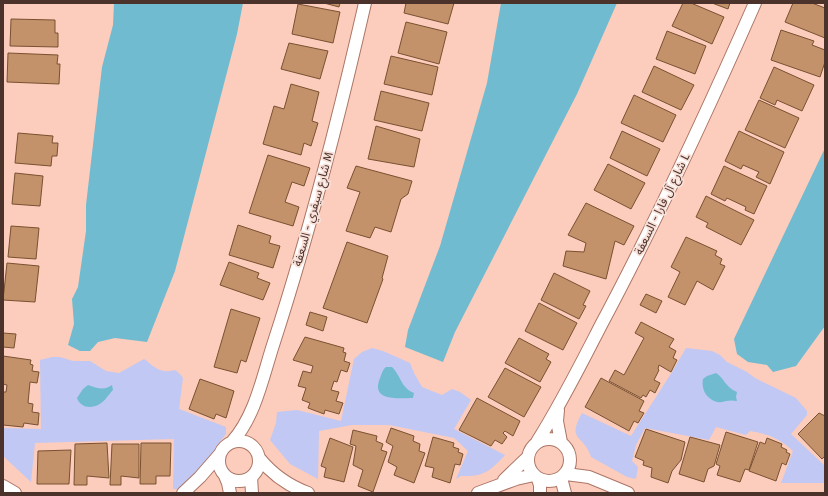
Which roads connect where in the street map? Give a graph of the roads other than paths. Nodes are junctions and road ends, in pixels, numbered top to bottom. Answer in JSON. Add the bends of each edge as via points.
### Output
{"nodes":[{"id":1,"x":365,"y":3,"type":"edge"},
{"id":2,"x":755,"y":3,"type":"edge"},
{"id":3,"x":560,"y":401,"type":"junction"},
{"id":4,"x":251,"y":412,"type":"junction"},
{"id":5,"x":232,"y":442,"type":"junction"},
{"id":6,"x":537,"y":442,"type":"junction"},
{"id":7,"x":561,"y":442,"type":"junction"},
{"id":8,"x":257,"y":453,"type":"junction"},
{"id":9,"x":220,"y":454,"type":"junction"},
{"id":10,"x":571,"y":456,"type":"junction"},
{"id":11,"x":528,"y":458,"type":"junction"},
{"id":12,"x":224,"y":474,"type":"junction"},
{"id":13,"x":252,"y":476,"type":"junction"},
{"id":14,"x":564,"y":476,"type":"junction"},
{"id":15,"x":536,"y":477,"type":"junction"},
{"id":16,"x":596,"y":479,"type":"junction"},
{"id":17,"x":284,"y":481,"type":"junction"},
{"id":18,"x":193,"y":485,"type":"junction"},
{"id":19,"x":499,"y":485,"type":"junction"},
{"id":20,"x":183,"y":493,"type":"edge"},
{"id":21,"x":230,"y":493,"type":"edge"},
{"id":22,"x":252,"y":493,"type":"edge"},
{"id":23,"x":308,"y":493,"type":"edge"},
{"id":24,"x":478,"y":493,"type":"edge"},
{"id":25,"x":540,"y":493,"type":"edge"},
{"id":26,"x":565,"y":493,"type":"edge"},
{"id":27,"x":628,"y":493,"type":"edge"}],
"edges":[{"from":1,"to":4,"type":"street","name":"شارع سيفري - السعفة M","via":[[308,230]]},
{"from":2,"to":3,"type":"street","name":"شارع آل فارا - السعفة L","via":[[655,221]]},
{"from":3,"to":6,"type":"street","name":"شارع آل فارا - السعفة L"},
{"from":3,"to":7,"type":"street","name":"شارع آل فارا - السعفة L","via":[[557,421]]},
{"from":4,"to":5,"type":"street","name":"شارع سيفري - السعفة M","via":[[244,428]]},
{"from":4,"to":8,"type":"street","name":"شارع سيفري - السعفة M","via":[[250,430]]},
{"from":5,"to":8,"type":"street","via":[[245,442]]},
{"from":5,"to":9,"type":"street","via":[[222,449]]},
{"from":6,"to":7,"type":"street","via":[[549,438]]},
{"from":6,"to":11,"type":"street"},
{"from":7,"to":10,"type":"street"},
{"from":8,"to":13,"type":"street","via":[[258,467]]},
{"from":8,"to":17,"type":"street","via":[[270,471]]},
{"from":9,"to":12,"type":"street","via":[[219,467]]},
{"from":9,"to":18,"type":"street"},
{"from":10,"to":14,"type":"street","via":[[569,469]]},
{"from":10,"to":16,"type":"street"},
{"from":11,"to":15,"type":"street","via":[[530,470]]},
{"from":11,"to":19,"type":"street"},
{"from":12,"to":13,"type":"street","via":[[231,480],[238,481]]},
{"from":12,"to":18,"type":"street"},
{"from":12,"to":21,"type":"street"},
{"from":13,"to":17,"type":"street","via":[[269,476]]},
{"from":13,"to":22,"type":"street"},
{"from":14,"to":15,"type":"street","via":[[550,482]]},
{"from":14,"to":16,"type":"street","via":[[581,475]]},
{"from":14,"to":26,"type":"street"},
{"from":15,"to":19,"type":"street","via":[[516,479]]},
{"from":15,"to":25,"type":"street"},
{"from":16,"to":27,"type":"street"},
{"from":17,"to":23,"type":"street"},
{"from":18,"to":20,"type":"street"},
{"from":19,"to":24,"type":"street"}]}
